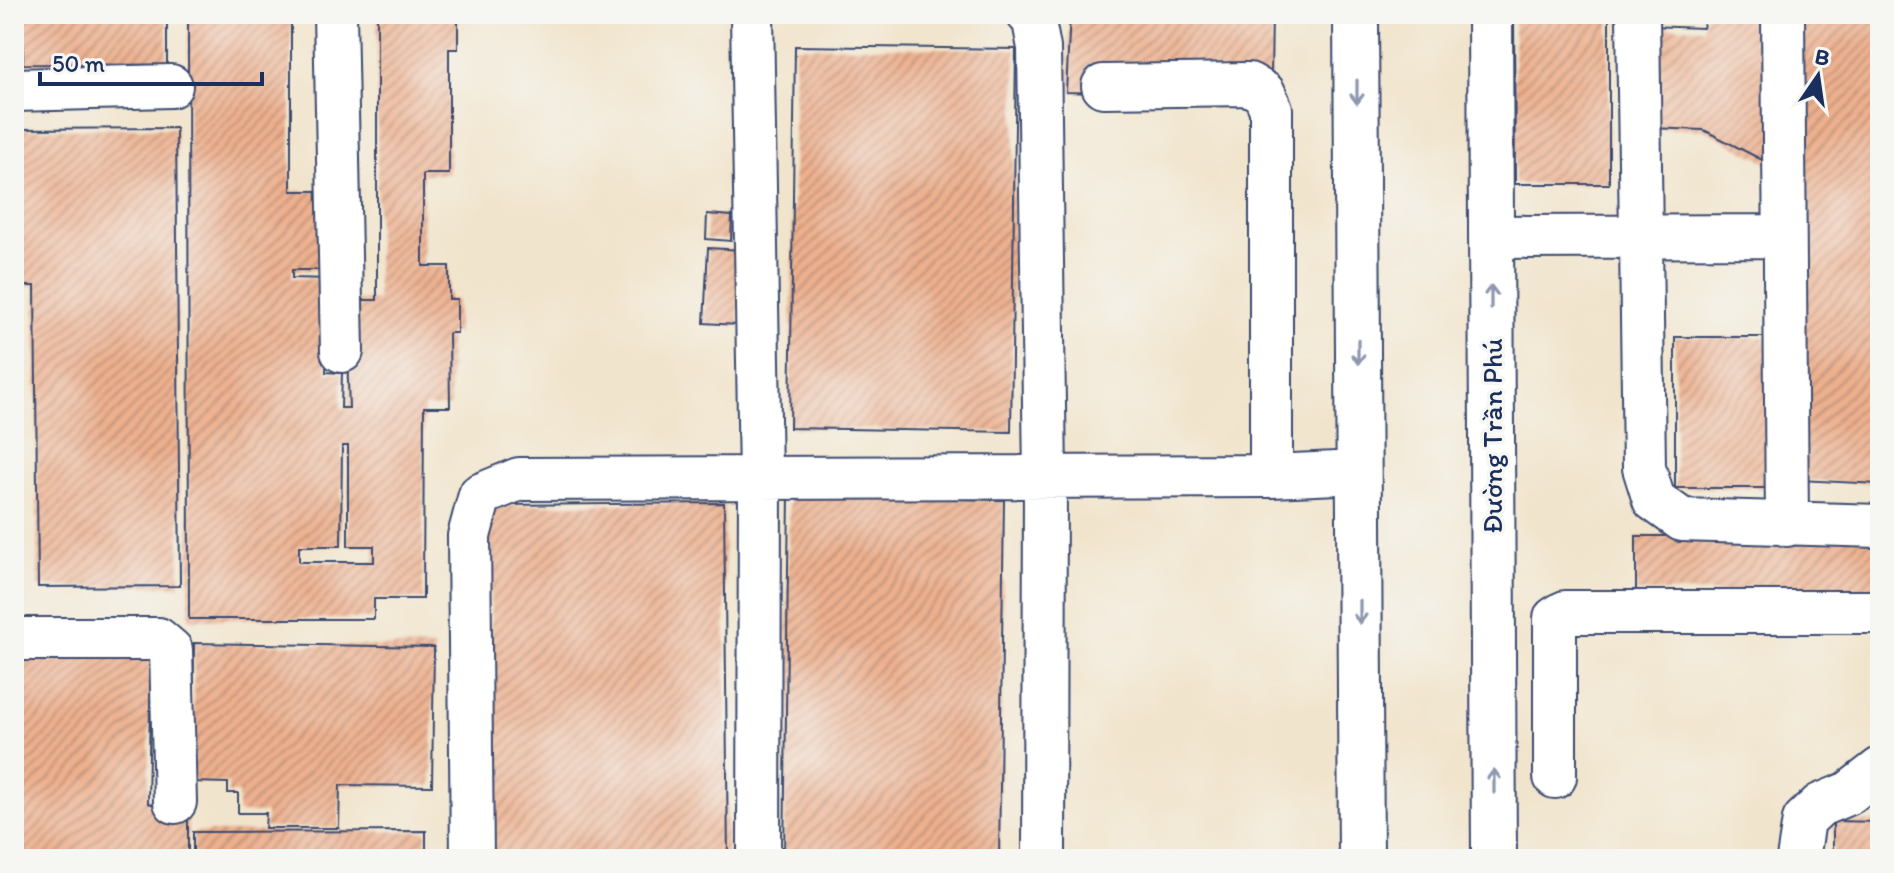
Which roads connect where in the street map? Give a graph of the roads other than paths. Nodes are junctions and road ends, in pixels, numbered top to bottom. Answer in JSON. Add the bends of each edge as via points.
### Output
{"nodes":[{"id":1,"x":335,"y":14,"type":"edge"},
{"id":2,"x":752,"y":14,"type":"edge"},
{"id":3,"x":1028,"y":14,"type":"edge"},
{"id":4,"x":1356,"y":14,"type":"edge"},
{"id":5,"x":1490,"y":14,"type":"edge"},
{"id":6,"x":1638,"y":14,"type":"edge"},
{"id":7,"x":1783,"y":14,"type":"edge"},
{"id":8,"x":171,"y":86,"type":"dead end"},
{"id":9,"x":1103,"y":86,"type":"dead end"},
{"id":10,"x":14,"y":90,"type":"edge"},
{"id":11,"x":1784,"y":236,"type":"junction"},
{"id":12,"x":1491,"y":237,"type":"junction"},
{"id":13,"x":1640,"y":237,"type":"junction"},
{"id":14,"x":342,"y":351,"type":"dead end"},
{"id":15,"x":1359,"y":472,"type":"junction"},
{"id":16,"x":1045,"y":476,"type":"junction"},
{"id":17,"x":1271,"y":476,"type":"junction"},
{"id":18,"x":760,"y":477,"type":"junction"},
{"id":19,"x":1787,"y":525,"type":"junction"},
{"id":20,"x":1880,"y":526,"type":"edge"},
{"id":21,"x":1880,"y":612,"type":"edge"},
{"id":22,"x":14,"y":639,"type":"edge"},
{"id":23,"x":1880,"y":769,"type":"edge"},
{"id":24,"x":1555,"y":777,"type":"dead end"},
{"id":25,"x":175,"y":802,"type":"dead end"},
{"id":26,"x":472,"y":859,"type":"edge"},
{"id":27,"x":759,"y":859,"type":"edge"},
{"id":28,"x":1044,"y":859,"type":"edge"},
{"id":29,"x":1361,"y":859,"type":"edge"},
{"id":30,"x":1494,"y":859,"type":"edge"},
{"id":31,"x":1798,"y":859,"type":"edge"}],
"edges":[{"from":1,"to":14,"type":"lane"},
{"from":2,"to":18,"type":"lane"},
{"from":3,"to":16,"type":"lane","via":[[1033,16],[1039,48]]},
{"from":4,"to":15,"type":"main road","one_way":true},
{"from":5,"to":12,"type":"main road","name":"Đường Trần Phú"},
{"from":6,"to":13,"type":"lane"},
{"from":7,"to":11,"type":"lane"},
{"from":8,"to":10,"type":"lane"},
{"from":9,"to":17,"type":"lane","via":[[1249,84],[1264,93],[1271,109]]},
{"from":11,"to":13,"type":"lane"},
{"from":11,"to":19,"type":"lane"},
{"from":12,"to":13,"type":"lane"},
{"from":30,"to":12,"type":"main road","name":"Đường Trần Phú","one_way":true},
{"from":13,"to":19,"type":"lane","via":[[1644,468],[1654,500],[1682,520]]},
{"from":15,"to":17,"type":"lane"},
{"from":15,"to":29,"type":"main road","one_way":true},
{"from":16,"to":17,"type":"lane"},
{"from":16,"to":18,"type":"lane"},
{"from":16,"to":28,"type":"lane"},
{"from":18,"to":26,"type":"lane","via":[[519,479],[480,495],[469,536]]},
{"from":18,"to":27,"type":"lane"},
{"from":19,"to":20,"type":"lane"},
{"from":21,"to":24,"type":"lane","via":[[1565,612],[1555,618],[1553,641]]},
{"from":22,"to":25,"type":"lane","via":[[158,639],[171,650]]},
{"from":23,"to":31,"type":"lane","via":[[1804,820]]}]}
